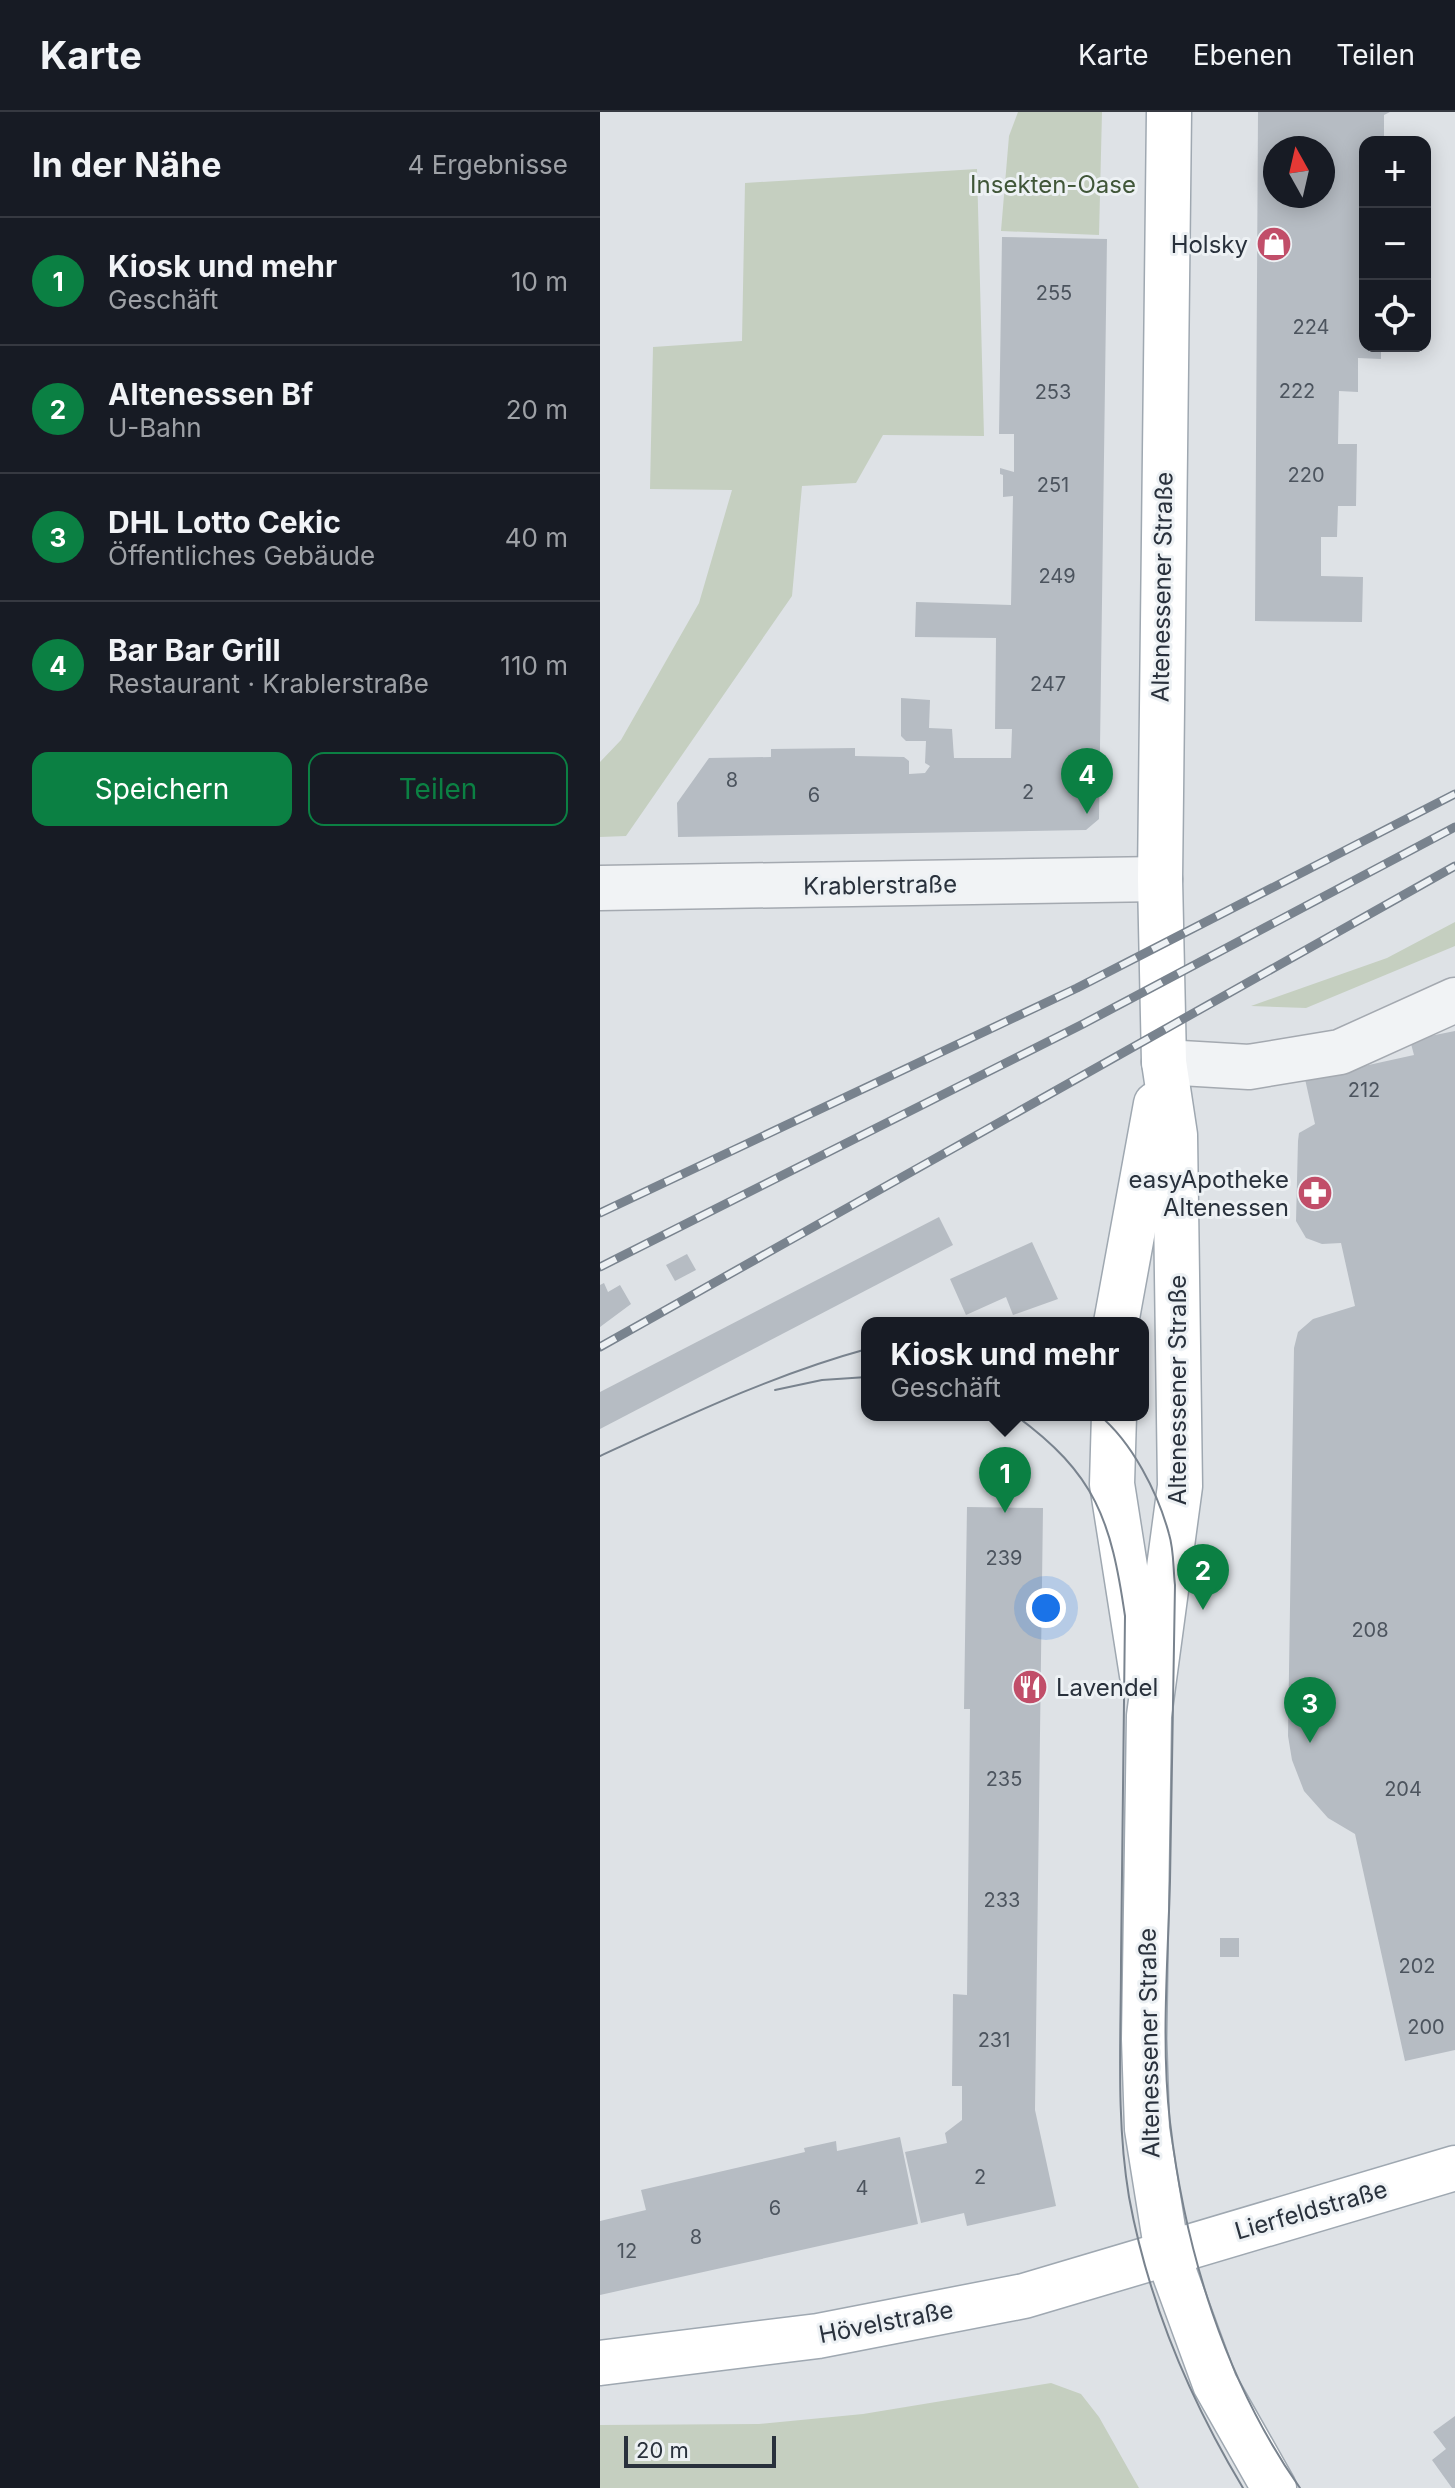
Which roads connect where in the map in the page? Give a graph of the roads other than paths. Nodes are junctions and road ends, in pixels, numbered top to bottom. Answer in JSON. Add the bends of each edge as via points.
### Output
{"nodes":[{"id":1,"x":1169,"y":112,"type":"edge"},
{"id":2,"x":1160,"y":879,"type":"junction"},
{"id":3,"x":600,"y":888,"type":"edge"},
{"id":4,"x":1455,"y":1000,"type":"edge"},
{"id":5,"x":1164,"y":1062,"type":"junction"},
{"id":6,"x":1117,"y":1317,"type":"edge"},
{"id":7,"x":1114,"y":1421,"type":"edge"},
{"id":8,"x":1149,"y":1716,"type":"junction"},
{"id":9,"x":1455,"y":2168,"type":"edge"},
{"id":10,"x":1167,"y":2253,"type":"junction"},
{"id":11,"x":600,"y":2363,"type":"edge"},
{"id":12,"x":1274,"y":2488,"type":"edge"}],
"edges":[{"from":1,"to":2,"type":"main road","name":"Altenessener Straße"},
{"from":2,"to":3,"type":"street","name":"Krablerstraße"},
{"from":2,"to":5,"type":"main road","name":"Altenessener Straße"},
{"from":4,"to":5,"type":"street","via":[[1340,1052],[1249,1067]]},
{"from":5,"to":6,"type":"main road","name":"Altenessener Straße"},
{"from":5,"to":8,"type":"main road","name":"Altenessener Straße","via":[[1175,1135],[1180,1486]]},
{"from":7,"to":8,"type":"main road","name":"Altenessener Straße","via":[[1112,1484]]},
{"from":8,"to":10,"type":"main road","name":"Altenessener Straße","via":[[1146,2116]]},
{"from":9,"to":10,"type":"main road","name":"Lierfeldstraße"},
{"from":10,"to":11,"type":"main road","name":"Hövelstraße","via":[[1024,2296],[818,2336]]},
{"from":10,"to":12,"type":"main road","name":"Altenessener Straße","via":[[1215,2384]]}]}
